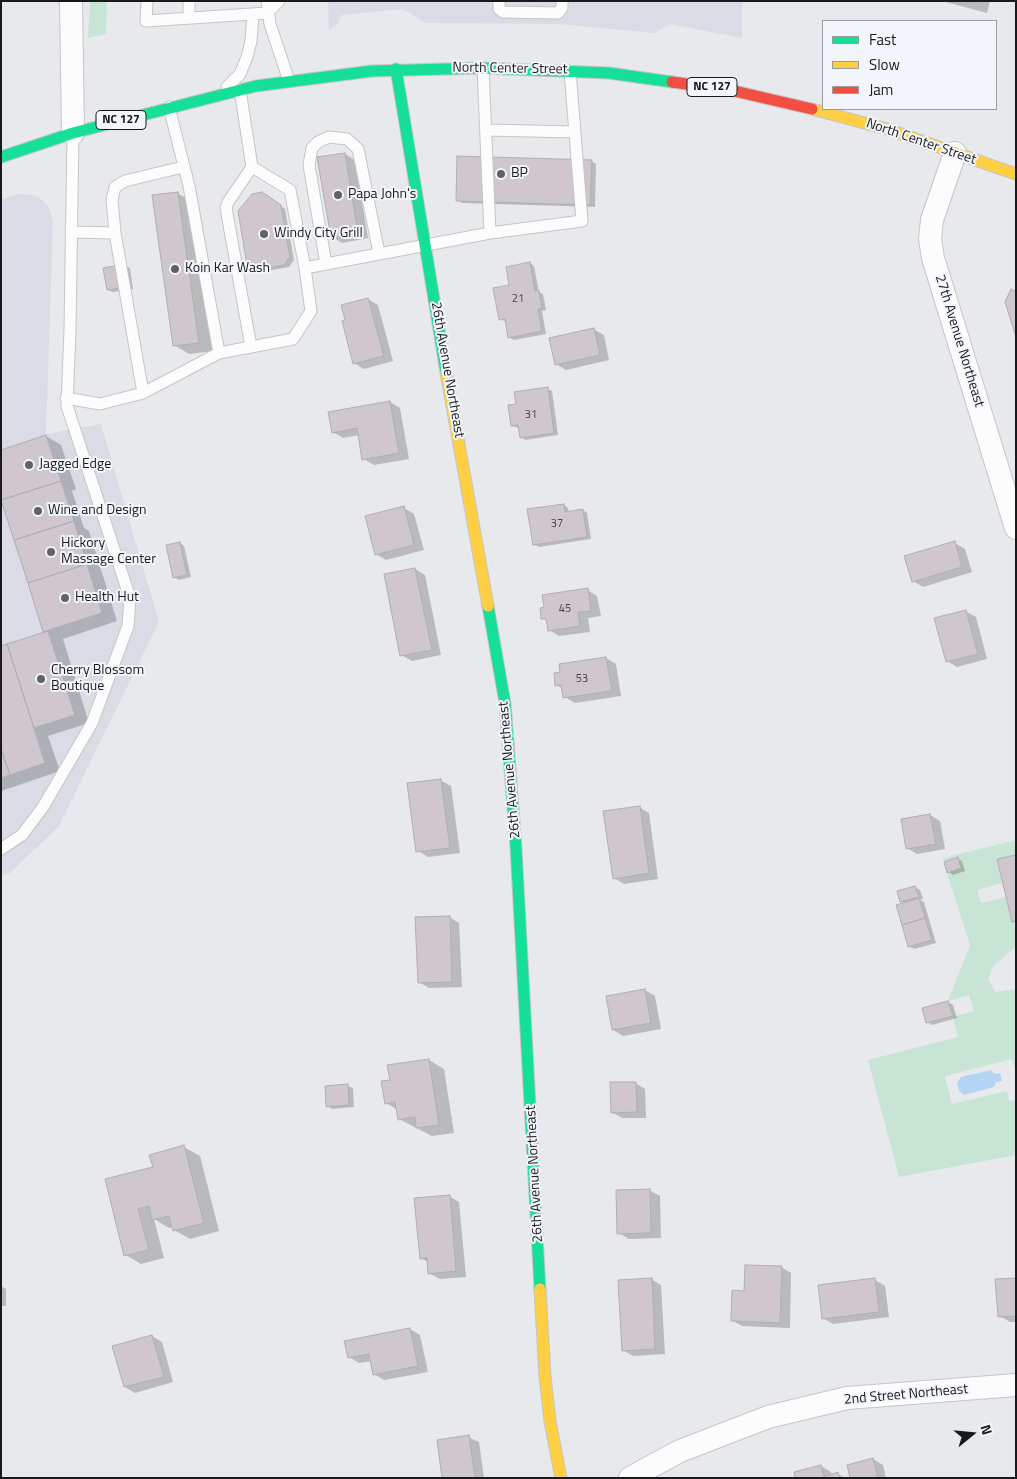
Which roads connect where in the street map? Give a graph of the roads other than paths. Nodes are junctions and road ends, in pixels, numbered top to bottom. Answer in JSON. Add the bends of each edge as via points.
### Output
{"nodes":[{"id":1,"x":71,"y":1,"type":"edge"},
{"id":2,"x":147,"y":1,"type":"edge"},
{"id":3,"x":189,"y":1,"type":"edge"},
{"id":4,"x":279,"y":1,"type":"edge"},
{"id":5,"x":499,"y":1,"type":"edge"},
{"id":6,"x":562,"y":1,"type":"edge"},
{"id":7,"x":267,"y":7,"type":"edge"},
{"id":8,"x":253,"y":14,"type":"junction"},
{"id":9,"x":189,"y":18,"type":"junction"},
{"id":10,"x":483,"y":68,"type":"junction"},
{"id":11,"x":396,"y":69,"type":"junction"},
{"id":12,"x":570,"y":71,"type":"junction"},
{"id":13,"x":289,"y":81,"type":"junction"},
{"id":14,"x":240,"y":90,"type":"junction"},
{"id":15,"x":219,"y":95,"type":"junction"},
{"id":16,"x":169,"y":107,"type":"junction"},
{"id":17,"x":487,"y":130,"type":"junction"},
{"id":18,"x":575,"y":132,"type":"junction"},
{"id":19,"x":73,"y":133,"type":"junction"},
{"id":20,"x":955,"y":153,"type":"junction"},
{"id":21,"x":1,"y":157,"type":"edge"},
{"id":22,"x":183,"y":167,"type":"junction"},
{"id":23,"x":252,"y":167,"type":"junction"},
{"id":24,"x":1016,"y":174,"type":"edge"},
{"id":25,"x":72,"y":232,"type":"junction"},
{"id":26,"x":115,"y":233,"type":"junction"},
{"id":27,"x":490,"y":233,"type":"junction"},
{"id":28,"x":424,"y":245,"type":"junction"},
{"id":29,"x":379,"y":253,"type":"junction"},
{"id":30,"x":326,"y":264,"type":"junction"},
{"id":31,"x":305,"y":268,"type":"junction"},
{"id":32,"x":251,"y":347,"type":"junction"},
{"id":33,"x":219,"y":353,"type":"junction"},
{"id":34,"x":142,"y":393,"type":"junction"},
{"id":35,"x":66,"y":398,"type":"junction"},
{"id":36,"x":1009,"y":478,"type":"edge"},
{"id":37,"x":1016,"y":528,"type":"edge"},
{"id":38,"x":1,"y":849,"type":"edge"},
{"id":39,"x":1016,"y":1385,"type":"edge"},
{"id":40,"x":561,"y":1478,"type":"edge"},
{"id":41,"x":630,"y":1478,"type":"edge"}],
"edges":[{"from":1,"to":19,"type":"street"},
{"from":2,"to":9,"type":"lane","via":[[146,21]]},
{"from":3,"to":9,"type":"lane"},
{"from":4,"to":7,"type":"lane"},
{"from":5,"to":6,"type":"lane","via":[[499,9],[503,12],[558,13]]},
{"from":7,"to":8,"type":"lane"},
{"from":7,"to":13,"type":"lane"},
{"from":8,"to":9,"type":"lane"},
{"from":8,"to":15,"type":"lane","via":[[251,41],[240,74]]},
{"from":10,"to":11,"type":"street","name":"North Center Street","number":"NC 127"},
{"from":10,"to":12,"type":"street","name":"North Center Street","number":"NC 127"},
{"from":10,"to":17,"type":"lane"},
{"from":11,"to":13,"type":"street","name":"North Center Street","number":"NC 127"},
{"from":11,"to":28,"type":"street","name":"26th Avenue Northeast"},
{"from":12,"to":18,"type":"lane"},
{"from":12,"to":20,"type":"street","name":"North Center Street","number":"NC 127","via":[[633,75],[730,90],[846,117]]},
{"from":13,"to":14,"type":"street","name":"North Center Street","number":"NC 127"},
{"from":14,"to":15,"type":"street","name":"North Center Street","number":"NC 127"},
{"from":14,"to":23,"type":"lane"},
{"from":15,"to":16,"type":"street","name":"North Center Street","number":"NC 127"},
{"from":16,"to":19,"type":"street","name":"North Center Street","number":"NC 127"},
{"from":16,"to":22,"type":"lane"},
{"from":17,"to":18,"type":"lane"},
{"from":17,"to":27,"type":"lane"},
{"from":18,"to":27,"type":"lane","via":[[582,221]]},
{"from":19,"to":21,"type":"street","name":"North Center Street","number":"NC 127"},
{"from":19,"to":25,"type":"lane"},
{"from":20,"to":24,"type":"street","name":"North Center Street","number":"NC 127"},
{"from":20,"to":36,"type":"street","name":"27th Avenue Northeast","via":[[932,220],[933,258]]},
{"from":22,"to":26,"type":"lane","via":[[125,181],[115,187],[112,200]]},
{"from":22,"to":33,"type":"lane"},
{"from":23,"to":31,"type":"lane","via":[[290,190]]},
{"from":23,"to":32,"type":"lane","via":[[226,208]]},
{"from":25,"to":26,"type":"lane"},
{"from":25,"to":35,"type":"lane"},
{"from":26,"to":34,"type":"lane"},
{"from":27,"to":28,"type":"lane"},
{"from":28,"to":29,"type":"lane"},
{"from":28,"to":40,"type":"street","name":"26th Avenue Northeast","via":[[504,703],[516,848],[545,1376]]},
{"from":29,"to":30,"type":"lane"},
{"from":29,"to":30,"type":"lane","via":[[358,149],[347,138],[329,137],[312,148],[309,165]]},
{"from":30,"to":31,"type":"lane"},
{"from":31,"to":32,"type":"lane","via":[[311,311],[293,339]]},
{"from":32,"to":33,"type":"lane"},
{"from":33,"to":34,"type":"lane"},
{"from":34,"to":35,"type":"lane","via":[[100,404]]},
{"from":35,"to":38,"type":"lane","via":[[130,598],[128,626],[87,731],[44,807],[22,835]]},
{"from":36,"to":37,"type":"street","name":"27th Avenue Northeast"},
{"from":39,"to":41,"type":"street","name":"2nd Street Northeast","via":[[847,1398],[768,1417],[680,1451]]}]}
